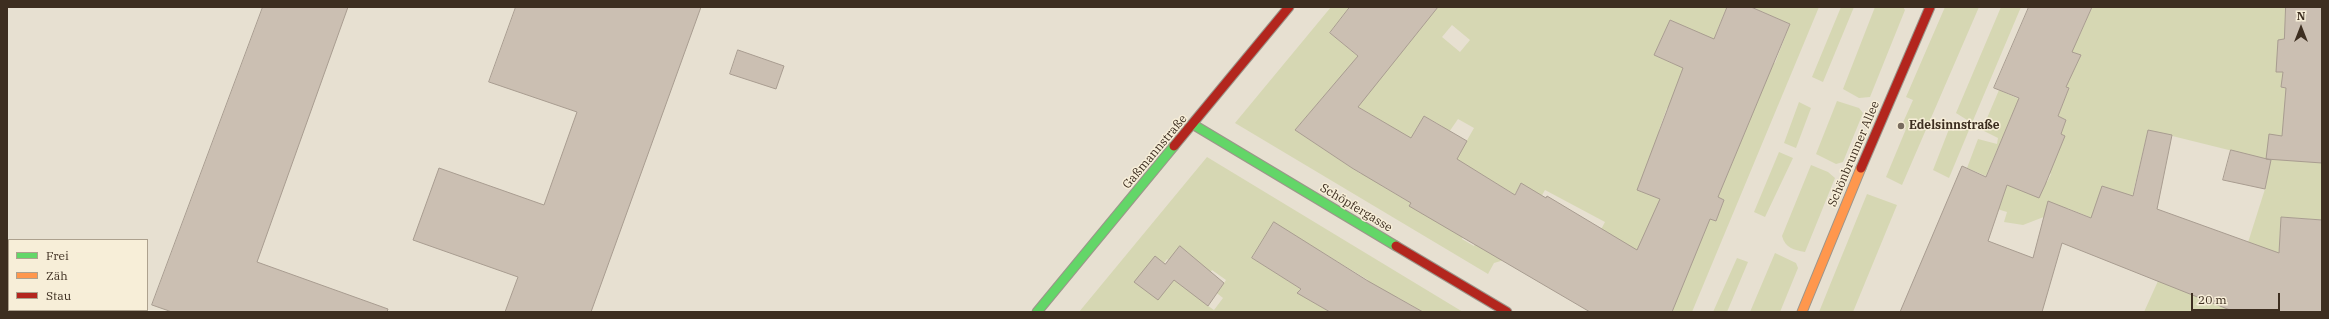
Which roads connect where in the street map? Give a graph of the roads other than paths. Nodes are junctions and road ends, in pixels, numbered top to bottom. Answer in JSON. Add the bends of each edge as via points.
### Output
{"nodes":[{"id":1,"x":1289,"y":7,"type":"edge"},
{"id":2,"x":1930,"y":7,"type":"edge"},
{"id":3,"x":1194,"y":124,"type":"junction"},
{"id":4,"x":1037,"y":312,"type":"edge"},
{"id":5,"x":1507,"y":312,"type":"edge"},
{"id":6,"x":1802,"y":312,"type":"edge"}],
"edges":[{"from":1,"to":3,"type":"street","name":"Gaßmannstraße"},
{"from":2,"to":6,"type":"street","name":"Schönbrunner Allee"},
{"from":3,"to":4,"type":"street","name":"Gaßmannstraße"},
{"from":3,"to":5,"type":"street","name":"Schöpfergasse"}]}
